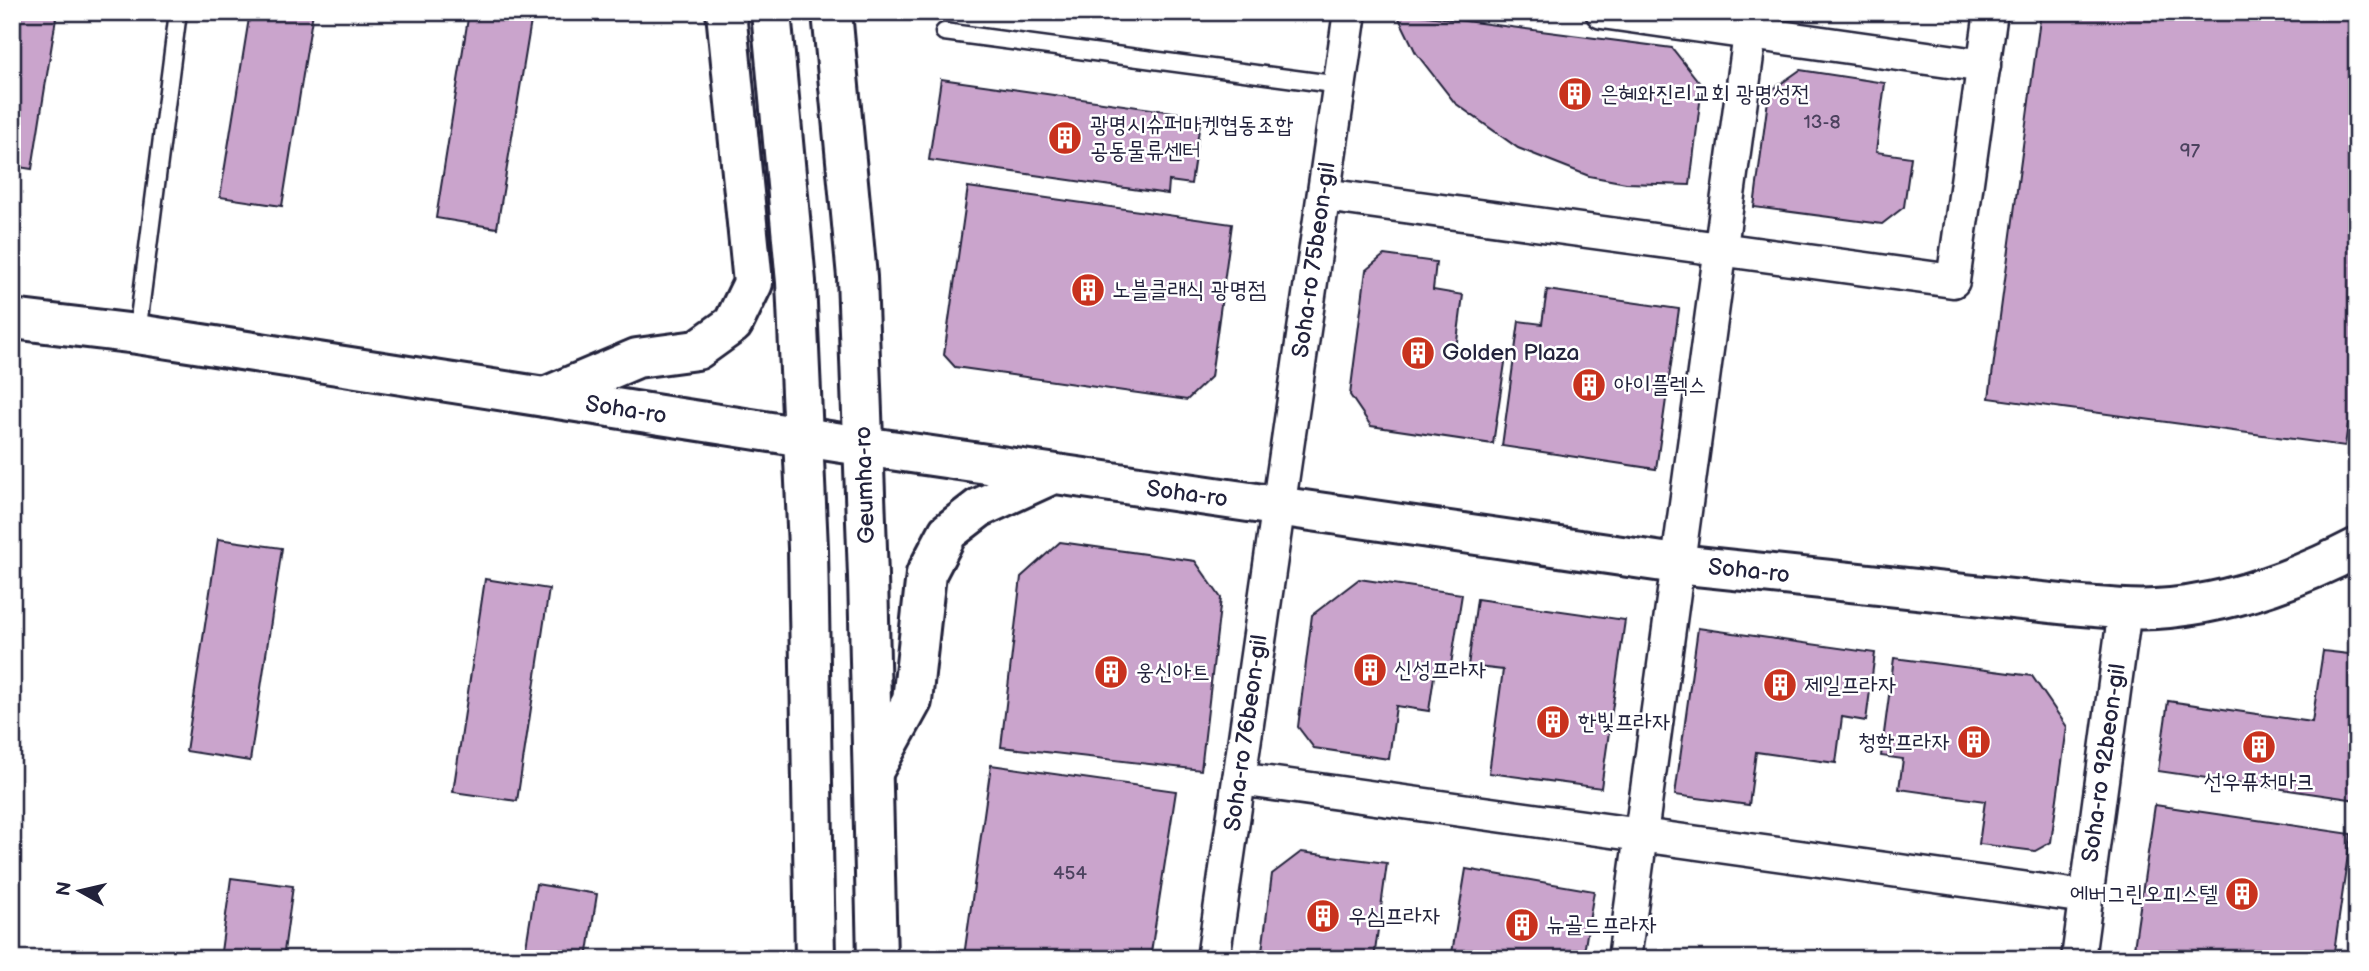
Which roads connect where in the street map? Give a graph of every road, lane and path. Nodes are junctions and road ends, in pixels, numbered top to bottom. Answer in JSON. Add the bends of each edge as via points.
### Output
{"nodes":[{"id":1,"x":178,"y":12,"type":"edge"},
{"id":2,"x":726,"y":12,"type":"edge"},
{"id":3,"x":771,"y":12,"type":"edge"},
{"id":4,"x":832,"y":12,"type":"edge"},
{"id":5,"x":1350,"y":12,"type":"edge"},
{"id":6,"x":1602,"y":12,"type":"edge"},
{"id":7,"x":1991,"y":12,"type":"edge"},
{"id":8,"x":1752,"y":23,"type":"edge"},
{"id":9,"x":944,"y":32,"type":"dead end"},
{"id":10,"x":1984,"y":66,"type":"junction"},
{"id":11,"x":1340,"y":85,"type":"junction"},
{"id":12,"x":1324,"y":195,"type":"junction"},
{"id":13,"x":1720,"y":249,"type":"junction"},
{"id":14,"x":12,"y":319,"type":"edge"},
{"id":15,"x":136,"y":334,"type":"junction"},
{"id":16,"x":544,"y":397,"type":"junction"},
{"id":17,"x":803,"y":437,"type":"junction"},
{"id":18,"x":863,"y":446,"type":"junction"},
{"id":19,"x":1053,"y":474,"type":"junction"},
{"id":20,"x":1279,"y":508,"type":"junction"},
{"id":21,"x":2357,"y":548,"type":"edge"},
{"id":22,"x":1678,"y":564,"type":"junction"},
{"id":23,"x":2125,"y":609,"type":"junction"},
{"id":24,"x":873,"y":772,"type":"junction"},
{"id":25,"x":1239,"y":779,"type":"junction"},
{"id":26,"x":1641,"y":835,"type":"junction"},
{"id":27,"x":2087,"y":897,"type":"junction"},
{"id":28,"x":815,"y":959,"type":"edge"},
{"id":29,"x":877,"y":959,"type":"edge"},
{"id":30,"x":1213,"y":959,"type":"edge"},
{"id":31,"x":1624,"y":959,"type":"edge"},
{"id":32,"x":2078,"y":959,"type":"edge"}],
"edges":[{"from":1,"to":15,"type":"lane"},
{"from":2,"to":16,"type":"street","via":[[753,283],[733,324],[697,350],[637,358]]},
{"from":3,"to":17,"type":"street","via":[[796,282]]},
{"from":4,"to":18,"type":"street","name":"Geumha-ro","via":[[857,277]]},
{"from":5,"to":11,"type":"street","name":"Soha-ro 75beon-gil"},
{"from":6,"to":8,"type":"street"},
{"from":7,"to":10,"type":"street"},
{"from":8,"to":10,"type":"street"},
{"from":8,"to":13,"type":"street"},
{"from":9,"to":11,"type":"lane"},
{"from":10,"to":13,"type":"street","via":[[1953,281]]},
{"from":11,"to":12,"type":"street","name":"Soha-ro 75beon-gil"},
{"from":12,"to":13,"type":"street"},
{"from":12,"to":20,"type":"street","name":"Soha-ro 75beon-gil"},
{"from":13,"to":22,"type":"street"},
{"from":14,"to":15,"type":"street","name":"Soha-ro"},
{"from":15,"to":16,"type":"street","name":"Soha-ro"},
{"from":16,"to":17,"type":"street","name":"Soha-ro"},
{"from":17,"to":18,"type":"street","name":"Soha-ro"},
{"from":17,"to":28,"type":"street"},
{"from":18,"to":19,"type":"street","name":"Soha-ro"},
{"from":18,"to":24,"type":"street","name":"Geumha-ro"},
{"from":19,"to":20,"type":"street","name":"Soha-ro"},
{"from":19,"to":24,"type":"street","via":[[979,508],[948,533],[926,575],[912,702]]},
{"from":20,"to":22,"type":"street","name":"Soha-ro"},
{"from":20,"to":25,"type":"street","name":"Soha-ro 76beon-gil"},
{"from":21,"to":23,"type":"street","name":"Soha-ro","via":[[2262,589],[2210,602]]},
{"from":22,"to":23,"type":"street","name":"Soha-ro"},
{"from":22,"to":26,"type":"street"},
{"from":23,"to":27,"type":"street","name":"Soha-ro 92beon-gil"},
{"from":24,"to":29,"type":"street","name":"Geumha-ro"},
{"from":25,"to":26,"type":"street"},
{"from":25,"to":30,"type":"street","name":"Soha-ro 76beon-gil"},
{"from":26,"to":27,"type":"street"},
{"from":26,"to":31,"type":"street"},
{"from":27,"to":32,"type":"street","name":"Soha-ro 92beon-gil"}]}
